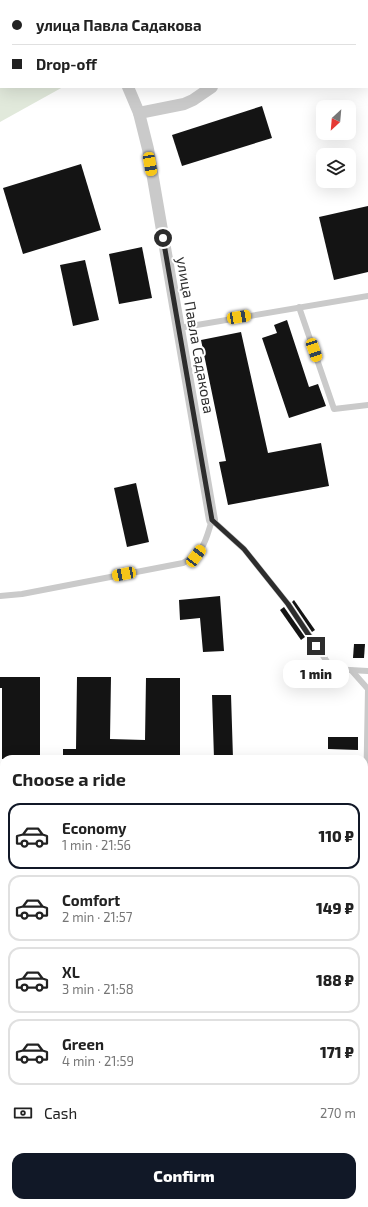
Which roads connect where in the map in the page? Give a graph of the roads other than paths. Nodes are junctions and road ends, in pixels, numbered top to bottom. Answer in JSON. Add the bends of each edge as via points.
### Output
{"nodes":[{"id":1,"x":128,"y":88,"type":"edge"},
{"id":2,"x":211,"y":88,"type":"edge"},
{"id":3,"x":139,"y":113,"type":"junction"},
{"id":4,"x":368,"y":296,"type":"edge"},
{"id":5,"x":299,"y":307,"type":"junction"},
{"id":6,"x":179,"y":328,"type":"junction"},
{"id":7,"x":368,"y":405,"type":"edge"},
{"id":8,"x":212,"y":520,"type":"junction"},
{"id":9,"x":0,"y":596,"type":"edge"},
{"id":10,"x":352,"y":671,"type":"junction"},
{"id":11,"x":368,"y":671,"type":"edge"},
{"id":12,"x":367,"y":755,"type":"edge"}],
"edges":[{"from":1,"to":3,"type":"street","name":"улица Павла Садакова"},
{"from":2,"to":3,"type":"street","via":[[184,104]]},
{"from":3,"to":6,"type":"street","name":"улица Павла Садакова","via":[[148,149]]},
{"from":4,"to":5,"type":"lane"},
{"from":5,"to":6,"type":"lane"},
{"from":5,"to":7,"type":"lane","via":[[334,408]]},
{"from":6,"to":8,"type":"street","name":"улица Павла Садакова"},
{"from":8,"to":9,"type":"lane","via":[[205,543],[196,556],[183,563]]},
{"from":8,"to":10,"type":"lane","via":[[244,549],[288,604],[332,669]]},
{"from":10,"to":11,"type":"lane"},
{"from":10,"to":12,"type":"lane","via":[[368,689]]}]}
